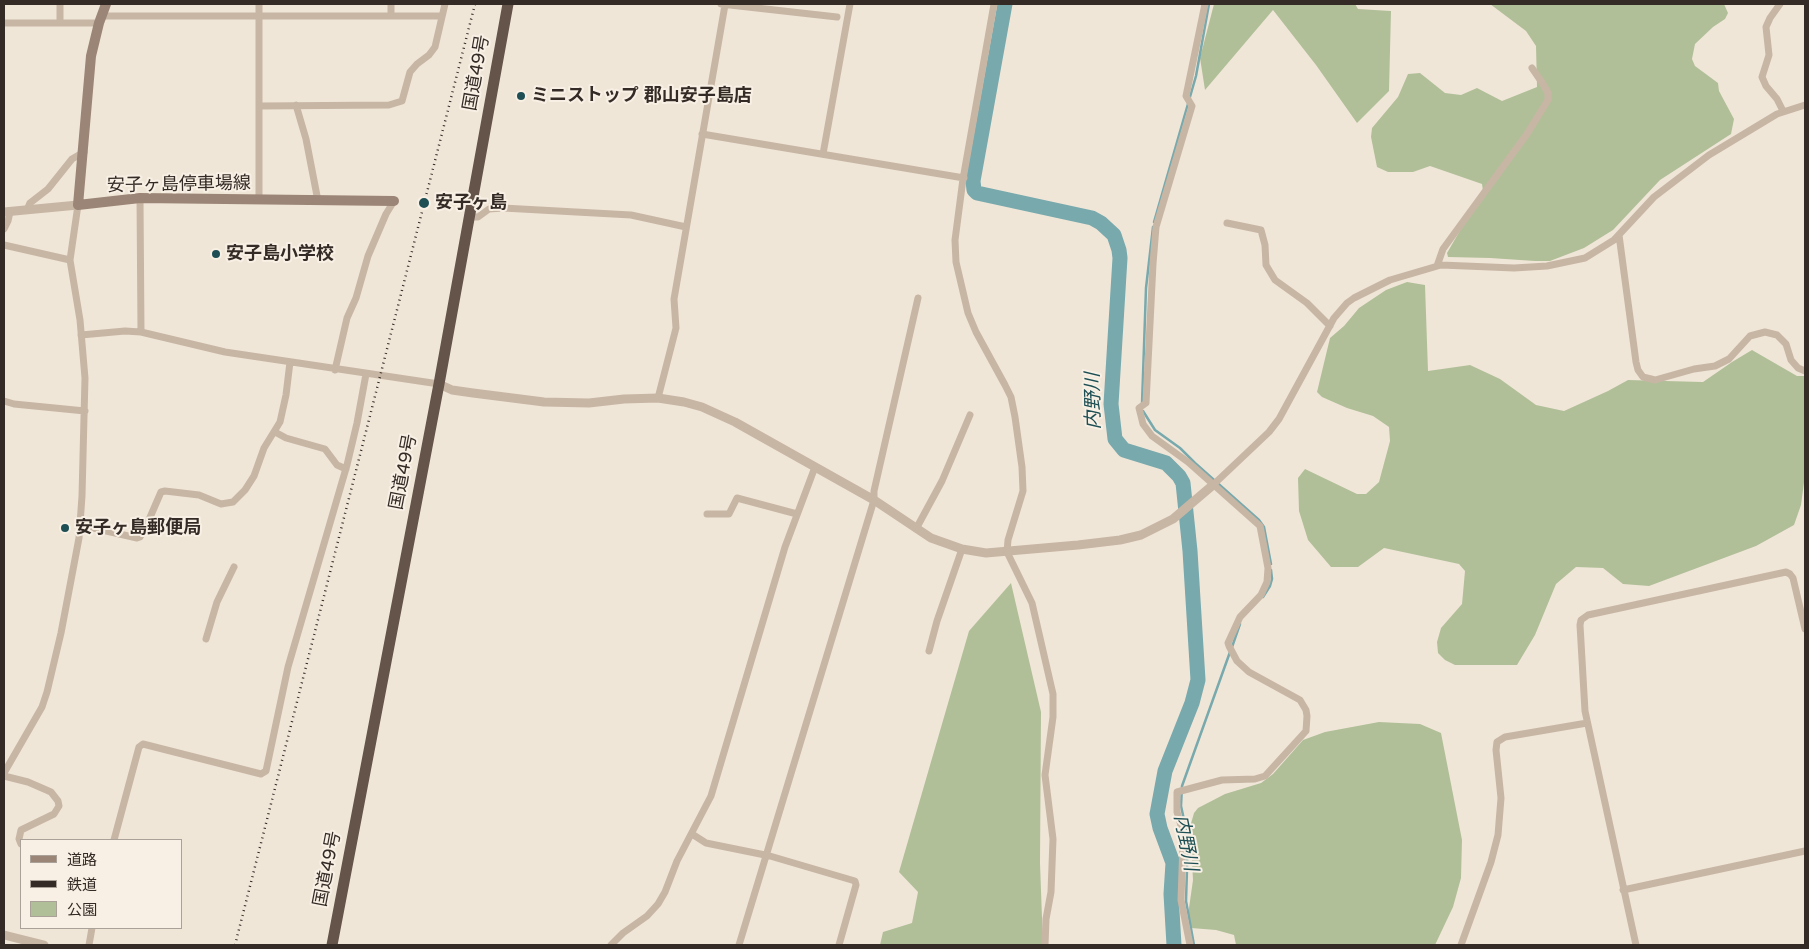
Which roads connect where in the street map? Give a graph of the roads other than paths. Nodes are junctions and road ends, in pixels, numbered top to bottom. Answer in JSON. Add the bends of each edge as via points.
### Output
{"nodes":[{"id":1,"x":60,"y":4,"type":"edge"},
{"id":2,"x":106,"y":4,"type":"edge"},
{"id":3,"x":260,"y":4,"type":"edge"},
{"id":4,"x":391,"y":4,"type":"edge"},
{"id":5,"x":445,"y":4,"type":"edge"},
{"id":6,"x":508,"y":4,"type":"edge"},
{"id":7,"x":723,"y":4,"type":"edge"},
{"id":8,"x":850,"y":4,"type":"edge"},
{"id":9,"x":994,"y":4,"type":"edge"},
{"id":10,"x":1205,"y":4,"type":"edge"},
{"id":11,"x":1780,"y":4,"type":"edge"},
{"id":12,"x":259,"y":16,"type":"junction"},
{"id":13,"x":391,"y":16,"type":"junction"},
{"id":14,"x":442,"y":16,"type":"junction"},
{"id":15,"x":837,"y":18,"type":"dead end"},
{"id":16,"x":100,"y":19,"type":"junction"},
{"id":17,"x":4,"y":23,"type":"edge"},
{"id":18,"x":60,"y":23,"type":"junction"},
{"id":19,"x":1532,"y":68,"type":"dead end"},
{"id":20,"x":1805,"y":105,"type":"edge"},
{"id":21,"x":260,"y":106,"type":"junction"},
{"id":22,"x":296,"y":106,"type":"junction"},
{"id":23,"x":1783,"y":111,"type":"junction"},
{"id":24,"x":702,"y":134,"type":"junction"},
{"id":25,"x":84,"y":152,"type":"junction"},
{"id":26,"x":823,"y":154,"type":"junction"},
{"id":27,"x":963,"y":179,"type":"junction"},
{"id":28,"x":140,"y":198,"type":"junction"},
{"id":29,"x":259,"y":200,"type":"junction"},
{"id":30,"x":318,"y":201,"type":"junction"},
{"id":31,"x":394,"y":201,"type":"joint"},
{"id":32,"x":78,"y":204,"type":"junction"},
{"id":33,"x":26,"y":210,"type":"junction"},
{"id":34,"x":7,"y":212,"type":"edge"},
{"id":35,"x":470,"y":217,"type":"junction"},
{"id":36,"x":1226,"y":222,"type":"dead end"},
{"id":37,"x":686,"y":228,"type":"junction"},
{"id":38,"x":4,"y":229,"type":"edge"},
{"id":39,"x":1619,"y":235,"type":"junction"},
{"id":40,"x":4,"y":245,"type":"edge"},
{"id":41,"x":70,"y":260,"type":"junction"},
{"id":42,"x":1437,"y":266,"type":"junction"},
{"id":43,"x":918,"y":298,"type":"dead end"},
{"id":44,"x":1330,"y":326,"type":"junction"},
{"id":45,"x":141,"y":332,"type":"junction"},
{"id":46,"x":81,"y":334,"type":"junction"},
{"id":47,"x":290,"y":362,"type":"junction"},
{"id":48,"x":334,"y":370,"type":"junction"},
{"id":49,"x":1805,"y":371,"type":"edge"},
{"id":50,"x":366,"y":374,"type":"junction"},
{"id":51,"x":439,"y":384,"type":"junction"},
{"id":52,"x":658,"y":398,"type":"junction"},
{"id":53,"x":4,"y":401,"type":"edge"},
{"id":54,"x":85,"y":411,"type":"junction"},
{"id":55,"x":970,"y":415,"type":"dead end"},
{"id":56,"x":275,"y":432,"type":"junction"},
{"id":57,"x":815,"y":467,"type":"junction"},
{"id":58,"x":346,"y":469,"type":"junction"},
{"id":59,"x":1213,"y":485,"type":"junction"},
{"id":60,"x":874,"y":500,"type":"junction"},
{"id":61,"x":707,"y":514,"type":"dead end"},
{"id":62,"x":797,"y":514,"type":"junction"},
{"id":63,"x":80,"y":525,"type":"junction"},
{"id":64,"x":916,"y":529,"type":"junction"},
{"id":65,"x":962,"y":549,"type":"junction"},
{"id":66,"x":1007,"y":552,"type":"junction"},
{"id":67,"x":234,"y":567,"type":"dead end"},
{"id":68,"x":1805,"y":629,"type":"edge"},
{"id":69,"x":206,"y":639,"type":"dead end"},
{"id":70,"x":929,"y":651,"type":"dead end"},
{"id":71,"x":1587,"y":722,"type":"junction"},
{"id":72,"x":4,"y":774,"type":"edge"},
{"id":73,"x":692,"y":834,"type":"junction"},
{"id":74,"x":114,"y":839,"type":"edge"},
{"id":75,"x":20,"y":842,"type":"edge"},
{"id":76,"x":1805,"y":851,"type":"edge"},
{"id":77,"x":766,"y":857,"type":"junction"},
{"id":78,"x":1623,"y":890,"type":"junction"},
{"id":79,"x":92,"y":929,"type":"edge"},
{"id":80,"x":4,"y":935,"type":"edge"},
{"id":81,"x":44,"y":945,"type":"edge"},
{"id":82,"x":89,"y":945,"type":"edge"},
{"id":83,"x":332,"y":945,"type":"edge"},
{"id":84,"x":612,"y":945,"type":"edge"},
{"id":85,"x":738,"y":945,"type":"edge"},
{"id":86,"x":838,"y":945,"type":"edge"},
{"id":87,"x":1045,"y":945,"type":"edge"},
{"id":88,"x":1190,"y":945,"type":"edge"},
{"id":89,"x":1461,"y":945,"type":"edge"},
{"id":90,"x":1636,"y":945,"type":"edge"}],
"edges":[{"from":1,"to":18,"type":"street"},
{"from":2,"to":16,"type":"main road","name":"安子ヶ島停車場線"},
{"from":3,"to":12,"type":"street"},
{"from":4,"to":13,"type":"street"},
{"from":5,"to":14,"type":"street"},
{"from":6,"to":35,"type":"highway","name":"国道49号"},
{"from":7,"to":15,"type":"street"},
{"from":7,"to":24,"type":"street"},
{"from":8,"to":26,"type":"street"},
{"from":9,"to":27,"type":"street"},
{"from":10,"to":59,"type":"street","via":[[1186,96],[1192,106],[1156,227],[1146,403],[1139,408],[1143,424],[1152,436]]},
{"from":11,"to":23,"type":"street","via":[[1766,27],[1769,55],[1762,74]]},
{"from":12,"to":13,"type":"street"},
{"from":12,"to":16,"type":"street"},
{"from":12,"to":21,"type":"street"},
{"from":13,"to":14,"type":"street"},
{"from":14,"to":22,"type":"street","via":[[435,47],[410,72],[402,101]]},
{"from":16,"to":18,"type":"street"},
{"from":16,"to":25,"type":"main road","name":"安子ヶ島停車場線","via":[[89,75]]},
{"from":17,"to":18,"type":"street"},
{"from":19,"to":42,"type":"street","via":[[1548,94],[1548,100],[1443,249]]},
{"from":20,"to":23,"type":"street"},
{"from":21,"to":22,"type":"street"},
{"from":21,"to":29,"type":"street"},
{"from":22,"to":30,"type":"street"},
{"from":23,"to":39,"type":"street","via":[[1671,182]]},
{"from":24,"to":26,"type":"street"},
{"from":24,"to":37,"type":"street"},
{"from":25,"to":32,"type":"main road","name":"安子ヶ島停車場線"},
{"from":25,"to":33,"type":"street","via":[[72,159]]},
{"from":26,"to":27,"type":"street"},
{"from":27,"to":66,"type":"street","via":[[955,240],[956,262],[968,313],[1010,397],[1022,467],[1023,491]]},
{"from":28,"to":29,"type":"main road","name":"安子ヶ島停車場線"},
{"from":28,"to":32,"type":"main road","name":"安子ヶ島停車場線"},
{"from":28,"to":45,"type":"street"},
{"from":29,"to":30,"type":"main road","name":"安子ヶ島停車場線"},
{"from":30,"to":31,"type":"main road","name":"安子ヶ島停車場線"},
{"from":31,"to":48,"type":"street","via":[[368,256],[356,298],[346,318]]},
{"from":32,"to":33,"type":"street"},
{"from":32,"to":41,"type":"street"},
{"from":33,"to":34,"type":"street"},
{"from":34,"to":38,"type":"street","via":[[8,221]]},
{"from":35,"to":37,"type":"street","via":[[503,208],[631,215]]},
{"from":35,"to":51,"type":"highway","name":"国道49号"},
{"from":36,"to":44,"type":"street","via":[[1261,230],[1266,265],[1276,280]]},
{"from":37,"to":52,"type":"street","via":[[674,299],[676,328]]},
{"from":39,"to":42,"type":"street","via":[[1585,258],[1547,266]]},
{"from":39,"to":49,"type":"street","via":[[1636,362],[1643,377],[1655,380],[1715,366],[1728,360],[1750,336],[1765,332],[1780,338],[1795,366]]},
{"from":40,"to":41,"type":"street"},
{"from":41,"to":46,"type":"street"},
{"from":42,"to":44,"type":"street","via":[[1390,280],[1354,298],[1341,309]]},
{"from":43,"to":60,"type":"street"},
{"from":44,"to":59,"type":"street","via":[[1269,432]]},
{"from":45,"to":46,"type":"street"},
{"from":45,"to":47,"type":"street","via":[[225,352]]},
{"from":46,"to":54,"type":"street"},
{"from":47,"to":48,"type":"street"},
{"from":47,"to":56,"type":"street","via":[[283,415]]},
{"from":48,"to":50,"type":"street"},
{"from":50,"to":51,"type":"street"},
{"from":50,"to":58,"type":"street"},
{"from":51,"to":52,"type":"street","via":[[452,390],[544,402],[589,403]]},
{"from":51,"to":83,"type":"highway","name":"国道49号"},
{"from":52,"to":57,"type":"street","via":[[702,407]]},
{"from":53,"to":54,"type":"street"},
{"from":54,"to":63,"type":"street"},
{"from":55,"to":64,"type":"street","via":[[942,481]]},
{"from":56,"to":58,"type":"street","via":[[325,449],[337,465]]},
{"from":56,"to":63,"type":"street","via":[[254,476],[231,503],[222,504],[199,495],[165,491],[160,493],[138,538]]},
{"from":57,"to":60,"type":"street"},
{"from":57,"to":62,"type":"street"},
{"from":58,"to":74,"type":"street","via":[[288,667],[266,771],[261,774],[144,744],[139,748]]},
{"from":59,"to":66,"type":"street","via":[[1173,519],[1141,535]]},
{"from":59,"to":88,"type":"street","via":[[1258,524],[1268,568],[1265,590],[1240,617],[1229,646],[1237,661],[1249,672],[1300,700],[1307,716],[1306,731],[1265,776],[1255,780],[1222,780],[1177,792],[1176,812],[1183,832],[1181,900]]},
{"from":60,"to":64,"type":"street"},
{"from":60,"to":77,"type":"street"},
{"from":61,"to":62,"type":"street","via":[[729,514],[737,498]]},
{"from":62,"to":73,"type":"street","via":[[711,796]]},
{"from":63,"to":72,"type":"street","via":[[48,692]]},
{"from":64,"to":65,"type":"street"},
{"from":65,"to":66,"type":"street"},
{"from":65,"to":70,"type":"street"},
{"from":66,"to":87,"type":"street","via":[[1032,603],[1053,694],[1054,717],[1045,776],[1053,839]]},
{"from":67,"to":69,"type":"street","via":[[217,602]]},
{"from":68,"to":71,"type":"street","via":[[1794,578],[1786,572],[1586,615],[1580,625]]},
{"from":71,"to":78,"type":"street"},
{"from":71,"to":89,"type":"street","via":[[1505,737],[1497,742],[1501,798],[1498,835]]},
{"from":72,"to":75,"type":"street","via":[[51,792],[58,801],[54,814],[22,830]]},
{"from":73,"to":77,"type":"street","via":[[706,843]]},
{"from":73,"to":84,"type":"street","via":[[658,904]]},
{"from":76,"to":78,"type":"street"},
{"from":77,"to":85,"type":"street"},
{"from":77,"to":86,"type":"street","via":[[854,881],[856,885]]},
{"from":78,"to":90,"type":"street"},
{"from":79,"to":82,"type":"street"},
{"from":80,"to":81,"type":"street"}]}
